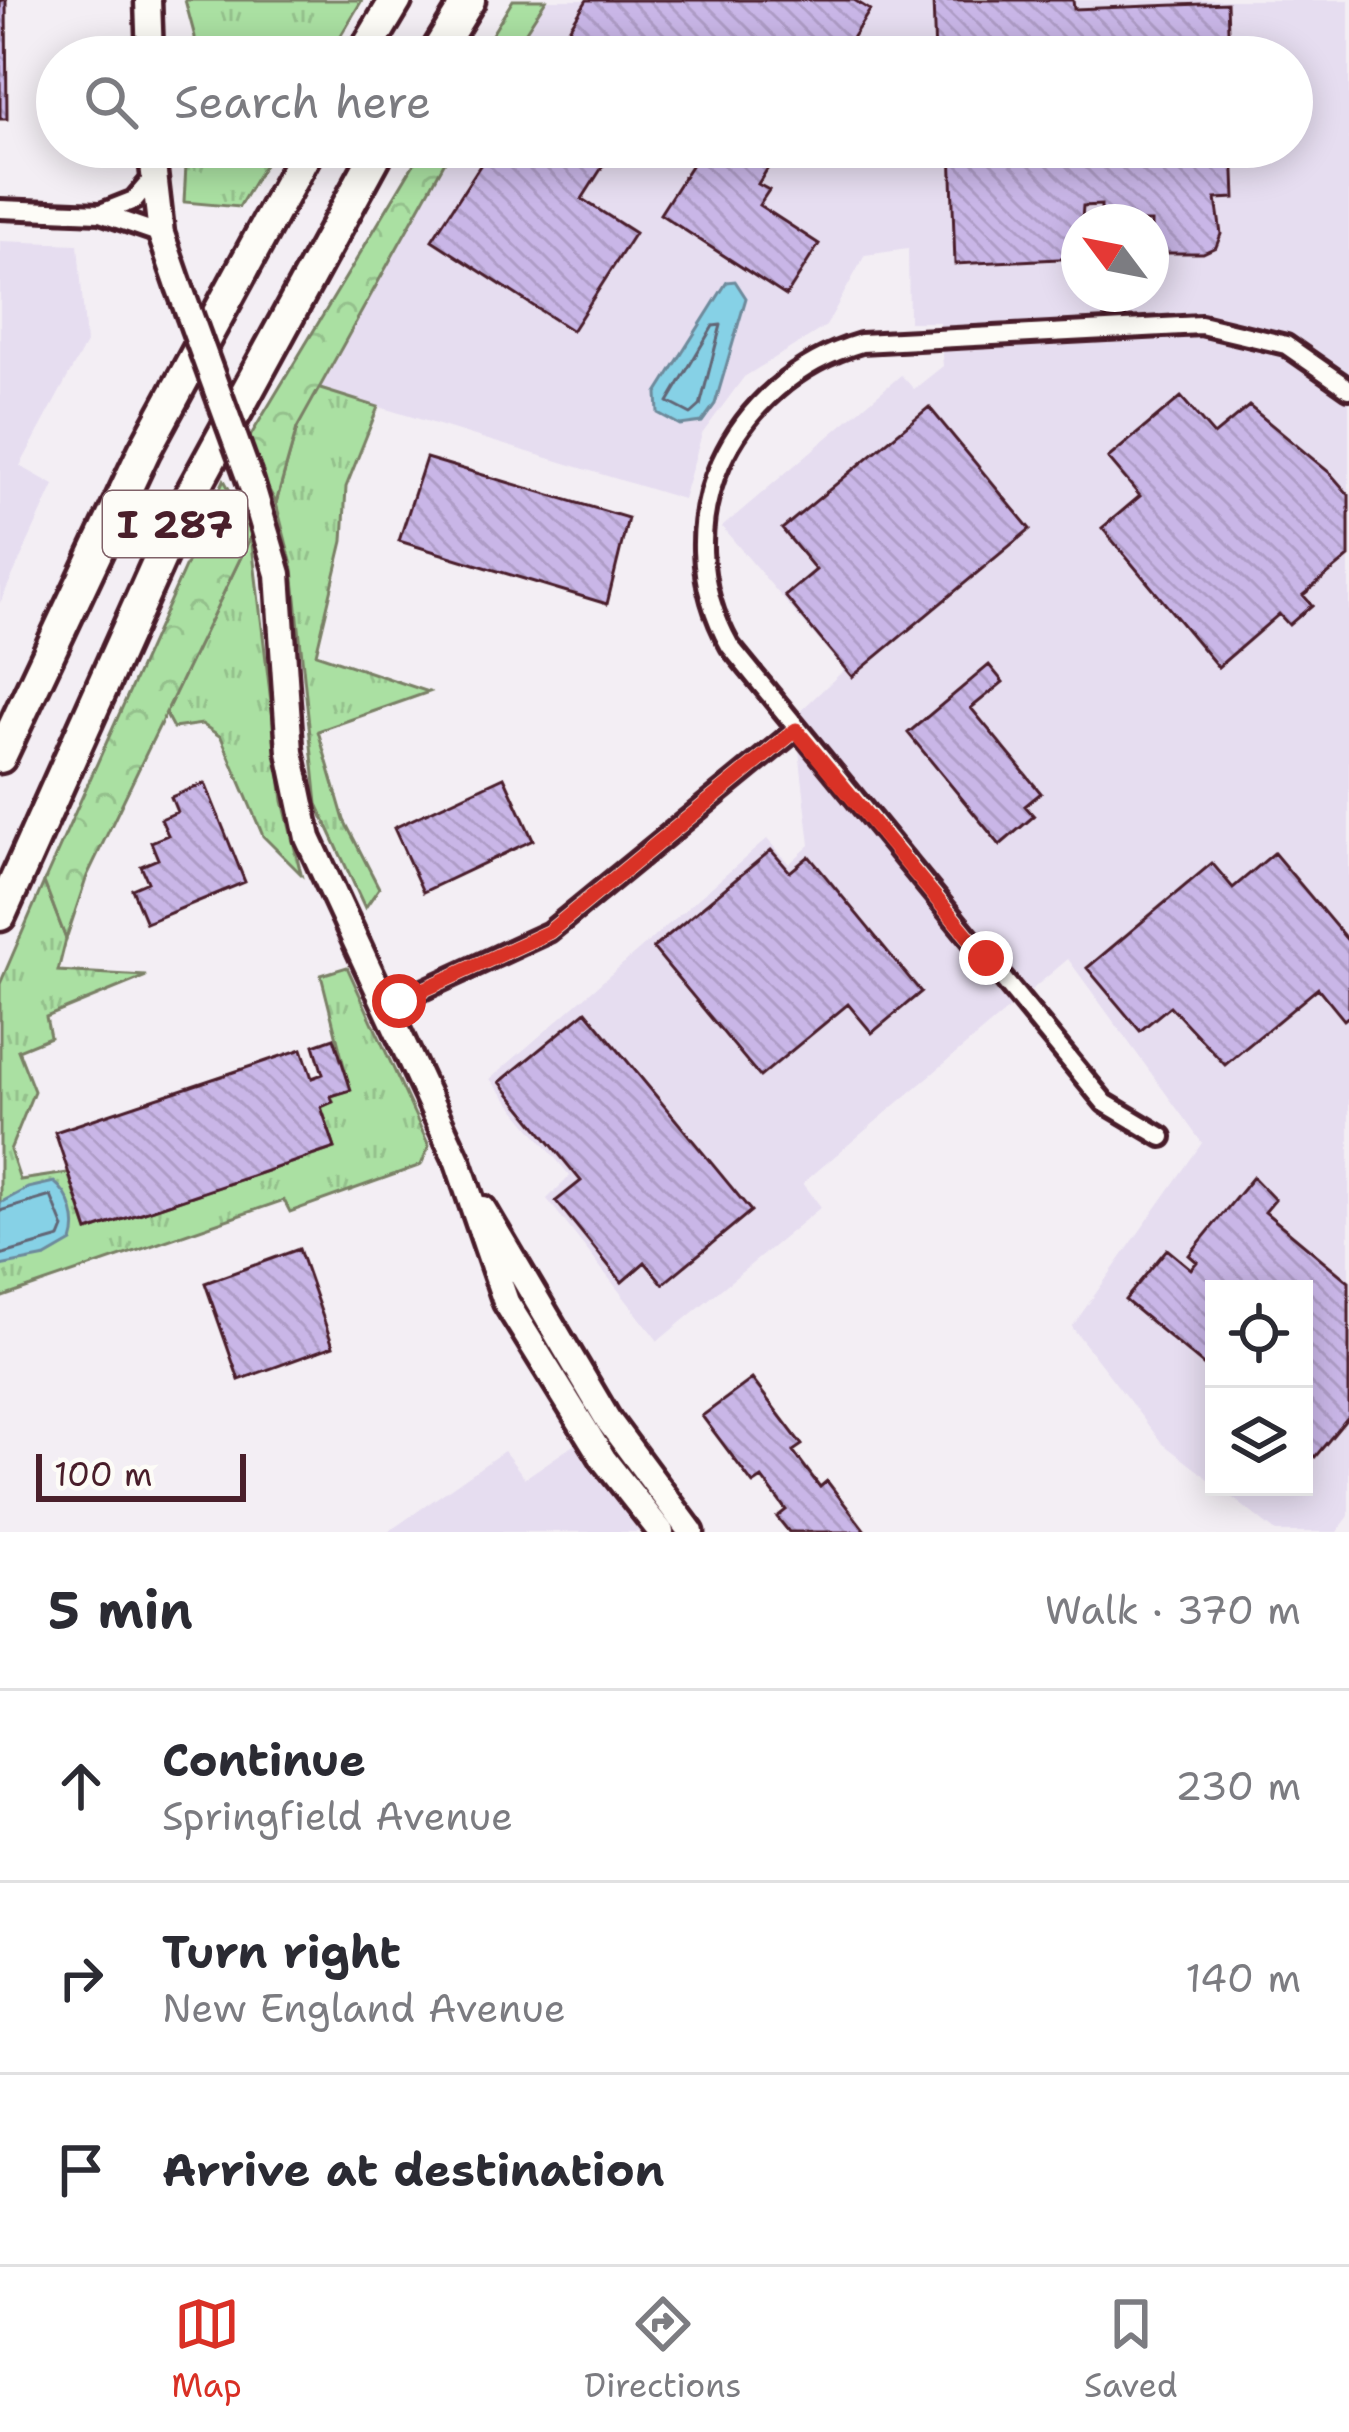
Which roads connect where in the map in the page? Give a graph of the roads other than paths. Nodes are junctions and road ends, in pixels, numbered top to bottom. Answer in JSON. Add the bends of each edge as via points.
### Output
{"nodes":[{"id":1,"x":148,"y":0,"type":"edge"},
{"id":2,"x":397,"y":0,"type":"edge"},
{"id":3,"x":469,"y":0,"type":"edge"},
{"id":4,"x":149,"y":36,"type":"edge"},
{"id":5,"x":375,"y":36,"type":"edge"},
{"id":6,"x":447,"y":36,"type":"edge"},
{"id":7,"x":152,"y":168,"type":"edge"},
{"id":8,"x":298,"y":168,"type":"edge"},
{"id":9,"x":369,"y":168,"type":"edge"},
{"id":10,"x":152,"y":179,"type":"junction"},
{"id":11,"x":0,"y":209,"type":"edge"},
{"id":12,"x":100,"y":213,"type":"junction"},
{"id":13,"x":161,"y":234,"type":"junction"},
{"id":14,"x":1349,"y":388,"type":"edge"},
{"id":15,"x":796,"y":730,"type":"junction"},
{"id":16,"x":0,"y":757,"type":"edge"},
{"id":17,"x":0,"y":915,"type":"edge"},
{"id":18,"x":384,"y":1008,"type":"junction"},
{"id":19,"x":1162,"y":1137,"type":"dead end"},
{"id":20,"x":466,"y":1182,"type":"junction"},
{"id":21,"x":661,"y":1532,"type":"edge"},
{"id":22,"x":691,"y":1532,"type":"edge"}],
"edges":[{"from":1,"to":4,"type":"main road"},
{"from":2,"to":5,"type":"highway"},
{"from":3,"to":6,"type":"highway"},
{"from":7,"to":10,"type":"main road"},
{"from":8,"to":16,"type":"highway","number":"I 287","via":[[144,451]]},
{"from":9,"to":17,"type":"highway","number":"I 287","via":[[176,522]]},
{"from":10,"to":12,"type":"street","via":[[134,200]]},
{"from":10,"to":13,"type":"main road"},
{"from":11,"to":12,"type":"street"},
{"from":12,"to":13,"type":"street"},
{"from":13,"to":18,"type":"main road","bridge":true,"via":[[278,574],[308,838]]},
{"from":14,"to":15,"type":"street","via":[[1286,345],[1201,325],[897,338],[844,348],[797,370],[759,400],[724,449],[707,500],[703,548],[720,627]]},
{"from":15,"to":18,"type":"street","via":[[549,932]]},
{"from":15,"to":19,"type":"street","via":[[1105,1103]]},
{"from":18,"to":20,"type":"main road"},
{"from":20,"to":21,"type":"main road","via":[[506,1302],[604,1460]]},
{"from":20,"to":22,"type":"main road","via":[[576,1371]]}]}
